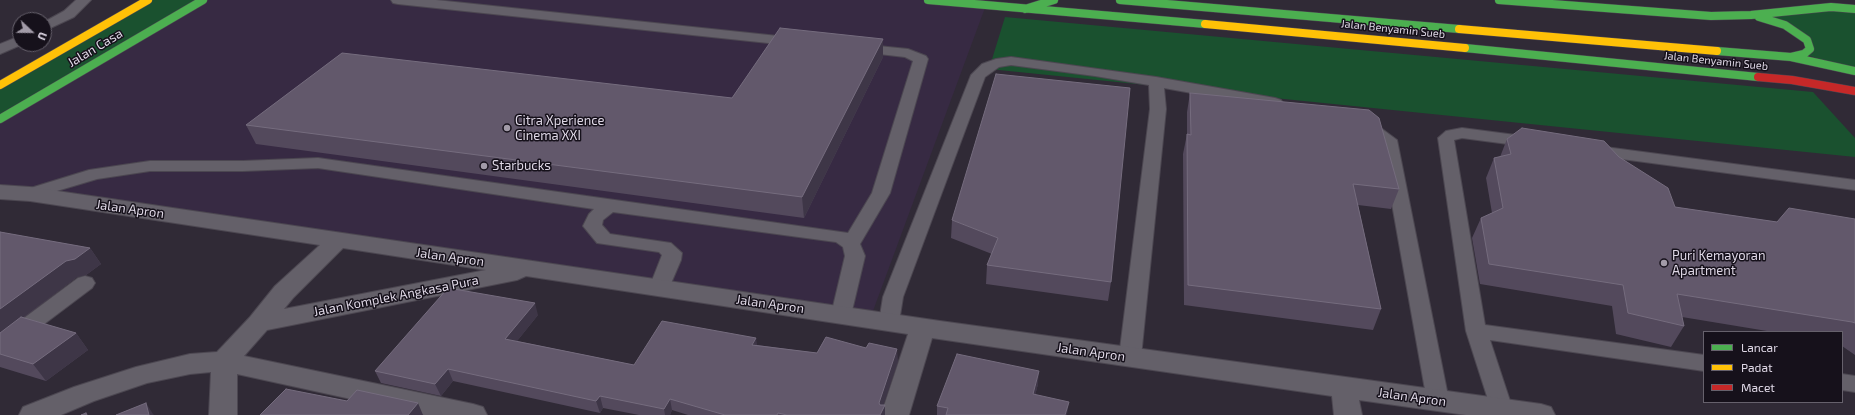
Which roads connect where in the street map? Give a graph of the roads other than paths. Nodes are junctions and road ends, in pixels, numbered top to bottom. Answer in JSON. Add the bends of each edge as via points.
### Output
{"nodes":[{"id":1,"x":84,"y":0,"type":"edge"},
{"id":2,"x":148,"y":0,"type":"edge"},
{"id":3,"x":203,"y":0,"type":"edge"},
{"id":4,"x":398,"y":0,"type":"edge"},
{"id":5,"x":928,"y":0,"type":"edge"},
{"id":6,"x":1054,"y":0,"type":"edge"},
{"id":7,"x":1120,"y":0,"type":"edge"},
{"id":8,"x":1499,"y":0,"type":"edge"},
{"id":9,"x":1025,"y":9,"type":"junction"},
{"id":10,"x":1855,"y":9,"type":"edge"},
{"id":11,"x":1751,"y":15,"type":"junction"},
{"id":12,"x":52,"y":23,"type":"edge"},
{"id":13,"x":811,"y":43,"type":"edge"},
{"id":14,"x":12,"y":44,"type":"edge"},
{"id":15,"x":843,"y":46,"type":"edge"},
{"id":16,"x":0,"y":50,"type":"edge"},
{"id":17,"x":1790,"y":57,"type":"junction"},
{"id":18,"x":1855,"y":71,"type":"edge"},
{"id":19,"x":1156,"y":82,"type":"junction"},
{"id":20,"x":0,"y":84,"type":"edge"},
{"id":21,"x":1825,"y":87,"type":"junction"},
{"id":22,"x":1855,"y":91,"type":"edge"},
{"id":23,"x":1855,"y":97,"type":"edge"},
{"id":24,"x":1288,"y":105,"type":"edge"},
{"id":25,"x":1348,"y":118,"type":"edge"},
{"id":26,"x":0,"y":119,"type":"edge"},
{"id":27,"x":1548,"y":144,"type":"edge"},
{"id":28,"x":1572,"y":147,"type":"edge"},
{"id":29,"x":1855,"y":184,"type":"edge"},
{"id":30,"x":0,"y":192,"type":"edge"},
{"id":31,"x":30,"y":194,"type":"junction"},
{"id":32,"x":609,"y":206,"type":"junction"},
{"id":33,"x":338,"y":240,"type":"junction"},
{"id":34,"x":851,"y":244,"type":"junction"},
{"id":35,"x":533,"y":269,"type":"junction"},
{"id":36,"x":85,"y":283,"type":"dead end"},
{"id":37,"x":659,"y":288,"type":"junction"},
{"id":38,"x":841,"y":315,"type":"junction"},
{"id":39,"x":889,"y":322,"type":"junction"},
{"id":40,"x":260,"y":323,"type":"junction"},
{"id":41,"x":923,"y":327,"type":"junction"},
{"id":42,"x":1476,"y":331,"type":"junction"},
{"id":43,"x":0,"y":347,"type":"edge"},
{"id":44,"x":1130,"y":357,"type":"junction"},
{"id":45,"x":224,"y":361,"type":"junction"},
{"id":46,"x":1703,"y":363,"type":"edge"},
{"id":47,"x":1843,"y":382,"type":"edge"},
{"id":48,"x":1855,"y":384,"type":"edge"},
{"id":49,"x":1344,"y":387,"type":"junction"},
{"id":50,"x":1438,"y":400,"type":"junction"},
{"id":51,"x":1502,"y":410,"type":"junction"},
{"id":52,"x":33,"y":415,"type":"edge"},
{"id":53,"x":223,"y":415,"type":"edge"},
{"id":54,"x":472,"y":415,"type":"edge"},
{"id":55,"x":895,"y":415,"type":"edge"},
{"id":56,"x":1348,"y":415,"type":"edge"},
{"id":57,"x":1541,"y":415,"type":"edge"}],
"edges":[{"from":1,"to":12,"type":"lane","via":[[69,14]]},
{"from":2,"to":20,"type":"main road","name":"Jalan Casa"},
{"from":3,"to":26,"type":"main road","name":"Jalan Casa"},
{"from":4,"to":13,"type":"lane"},
{"from":5,"to":9,"type":"main road","name":"Jalan Benyamin Sueb"},
{"from":6,"to":9,"type":"main road"},
{"from":7,"to":17,"type":"main road","name":"Jalan Benyamin Sueb"},
{"from":8,"to":11,"type":"main road","via":[[1670,14]]},
{"from":9,"to":21,"type":"main road","name":"Jalan Benyamin Sueb","via":[[1792,80]]},
{"from":10,"to":11,"type":"main road","via":[[1813,8]]},
{"from":11,"to":17,"type":"main road","via":[[1785,25],[1807,40],[1810,49],[1804,54]]},
{"from":14,"to":16,"type":"lane"},
{"from":15,"to":34,"type":"lane","via":[[908,53],[921,59],[881,193]]},
{"from":17,"to":18,"type":"main road","name":"Jalan Benyamin Sueb"},
{"from":19,"to":24,"type":"lane"},
{"from":19,"to":39,"type":"lane","via":[[1011,61],[996,63],[978,75],[893,297]]},
{"from":19,"to":44,"type":"lane","via":[[1158,108]]},
{"from":21,"to":22,"type":"main road","name":"Jalan Benyamin Sueb"},
{"from":21,"to":23,"type":"main road"},
{"from":25,"to":50,"type":"lane","via":[[1368,124],[1389,140]]},
{"from":27,"to":42,"type":"lane","via":[[1462,133],[1452,134],[1446,138]]},
{"from":28,"to":29,"type":"lane"},
{"from":30,"to":31,"type":"street","name":"Jalan Apron"},
{"from":31,"to":32,"type":"lane","via":[[95,174],[150,166],[318,163]]},
{"from":31,"to":33,"type":"street","name":"Jalan Apron"},
{"from":32,"to":34,"type":"lane","via":[[841,237]]},
{"from":32,"to":37,"type":"lane","via":[[594,218],[592,226],[604,239],[664,248],[672,253]]},
{"from":33,"to":35,"type":"street","name":"Jalan Apron"},
{"from":33,"to":40,"type":"street","via":[[284,292]]},
{"from":34,"to":38,"type":"lane","via":[[854,256]]},
{"from":35,"to":37,"type":"street","name":"Jalan Apron"},
{"from":35,"to":40,"type":"street","name":"Jalan Komplek Angkasa Pura"},
{"from":36,"to":43,"type":"lane"},
{"from":37,"to":38,"type":"street","name":"Jalan Apron"},
{"from":38,"to":39,"type":"street","name":"Jalan Apron"},
{"from":39,"to":41,"type":"street","name":"Jalan Apron"},
{"from":40,"to":45,"type":"street"},
{"from":41,"to":44,"type":"street","name":"Jalan Apron"},
{"from":41,"to":55,"type":"street"},
{"from":42,"to":46,"type":"lane"},
{"from":42,"to":51,"type":"lane"},
{"from":44,"to":49,"type":"street","name":"Jalan Apron"},
{"from":45,"to":52,"type":"street","via":[[190,364],[145,374],[84,394]]},
{"from":45,"to":53,"type":"street"},
{"from":45,"to":54,"type":"street"},
{"from":47,"to":48,"type":"lane"},
{"from":49,"to":50,"type":"street","name":"Jalan Apron"},
{"from":49,"to":56,"type":"street"},
{"from":50,"to":51,"type":"street","name":"Jalan Apron"},
{"from":51,"to":57,"type":"street","name":"Jalan Apron"}]}
